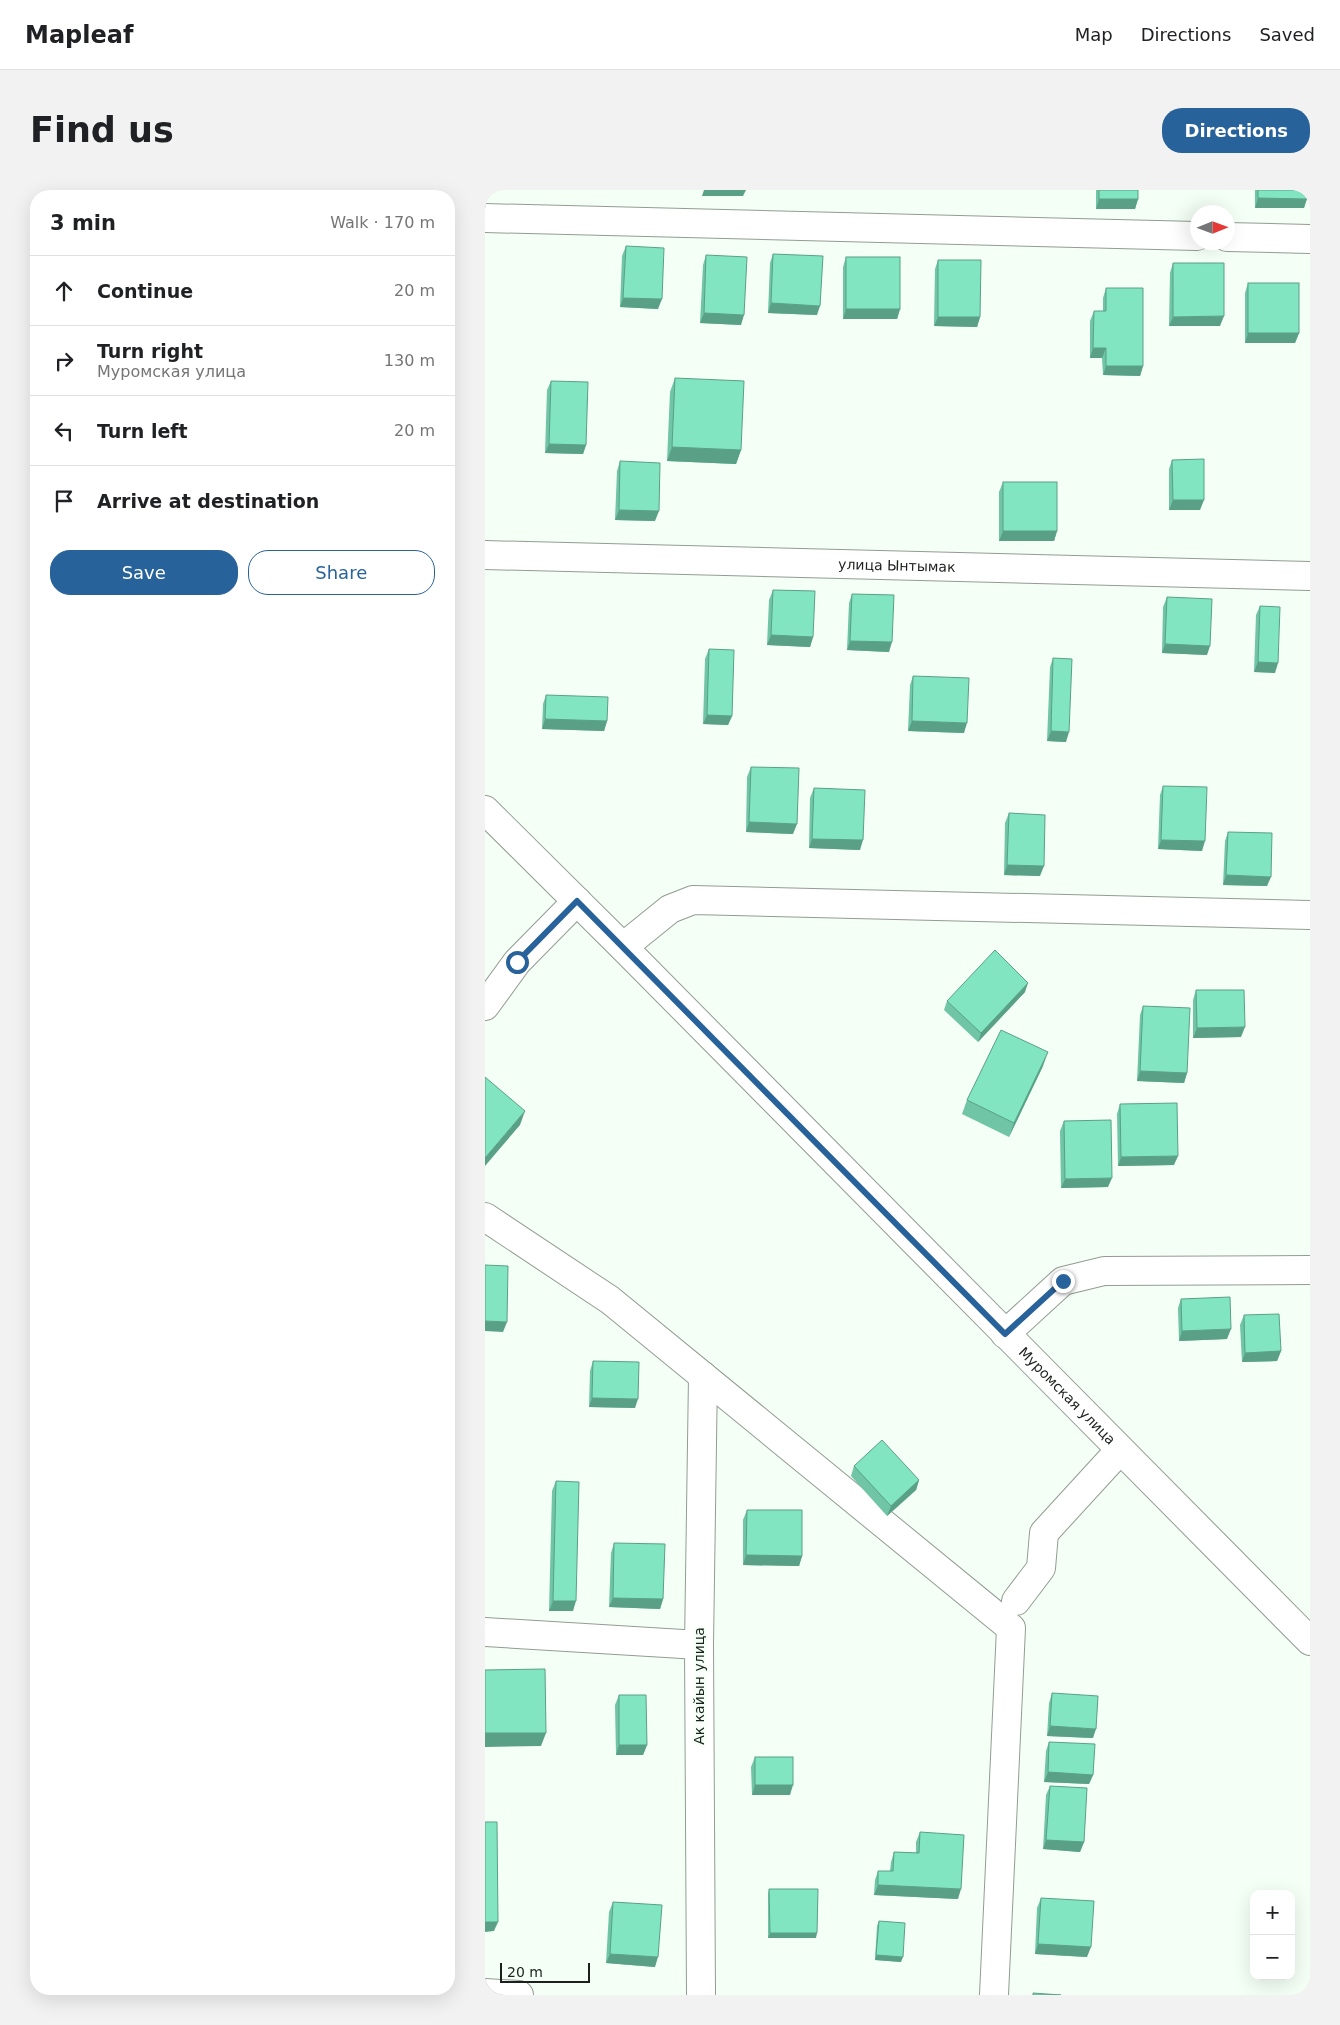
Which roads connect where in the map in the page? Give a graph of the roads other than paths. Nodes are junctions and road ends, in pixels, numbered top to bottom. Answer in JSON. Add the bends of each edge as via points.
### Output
{"nodes":[{"id":1,"x":485,"y":218,"type":"edge"},
{"id":2,"x":1190,"y":236,"type":"edge"},
{"id":3,"x":1235,"y":237,"type":"edge"},
{"id":4,"x":1310,"y":239,"type":"edge"},
{"id":5,"x":485,"y":555,"type":"edge"},
{"id":6,"x":1310,"y":576,"type":"edge"},
{"id":7,"x":485,"y":810,"type":"edge"},
{"id":8,"x":577,"y":901,"type":"junction"},
{"id":9,"x":1310,"y":915,"type":"edge"},
{"id":10,"x":623,"y":947,"type":"junction"},
{"id":11,"x":485,"y":1006,"type":"edge"},
{"id":12,"x":485,"y":1217,"type":"edge"},
{"id":13,"x":1310,"y":1270,"type":"edge"},
{"id":14,"x":1005,"y":1334,"type":"junction"},
{"id":15,"x":703,"y":1376,"type":"junction"},
{"id":16,"x":1120,"y":1450,"type":"junction"},
{"id":17,"x":1016,"y":1600,"type":"junction"},
{"id":18,"x":989,"y":1610,"type":"junction"},
{"id":19,"x":1011,"y":1628,"type":"junction"},
{"id":20,"x":485,"y":1632,"type":"edge"},
{"id":21,"x":1310,"y":1641,"type":"edge"},
{"id":22,"x":699,"y":1645,"type":"junction"},
{"id":23,"x":485,"y":1993,"type":"edge"},
{"id":24,"x":519,"y":1995,"type":"edge"},
{"id":25,"x":701,"y":1995,"type":"edge"},
{"id":26,"x":994,"y":1995,"type":"edge"}],
"edges":[{"from":1,"to":2,"type":"street"},
{"from":3,"to":4,"type":"street"},
{"from":5,"to":6,"type":"street","name":"улица Ынтымак"},
{"from":7,"to":8,"type":"street","name":"Муромская улица"},
{"from":8,"to":10,"type":"street","name":"Муромская улица"},
{"from":8,"to":11,"type":"street","via":[[517,962]]},
{"from":9,"to":10,"type":"street","via":[[693,900],[670,909]]},
{"from":10,"to":14,"type":"street","name":"Муромская улица"},
{"from":12,"to":15,"type":"street","via":[[610,1300]]},
{"from":13,"to":14,"type":"street","via":[[1104,1271],[1063,1281]]},
{"from":14,"to":16,"type":"street","name":"Муромская улица"},
{"from":15,"to":18,"type":"street"},
{"from":15,"to":22,"type":"street","name":"Ак кайын улица"},
{"from":16,"to":17,"type":"street","via":[[1045,1533],[1041,1568]]},
{"from":16,"to":21,"type":"street","name":"Муромская улица"},
{"from":17,"to":18,"type":"street"},
{"from":17,"to":19,"type":"street"},
{"from":18,"to":19,"type":"street"},
{"from":19,"to":26,"type":"street"},
{"from":20,"to":22,"type":"street"},
{"from":22,"to":25,"type":"street","name":"Ак кайын улица"},
{"from":23,"to":24,"type":"street"}]}
